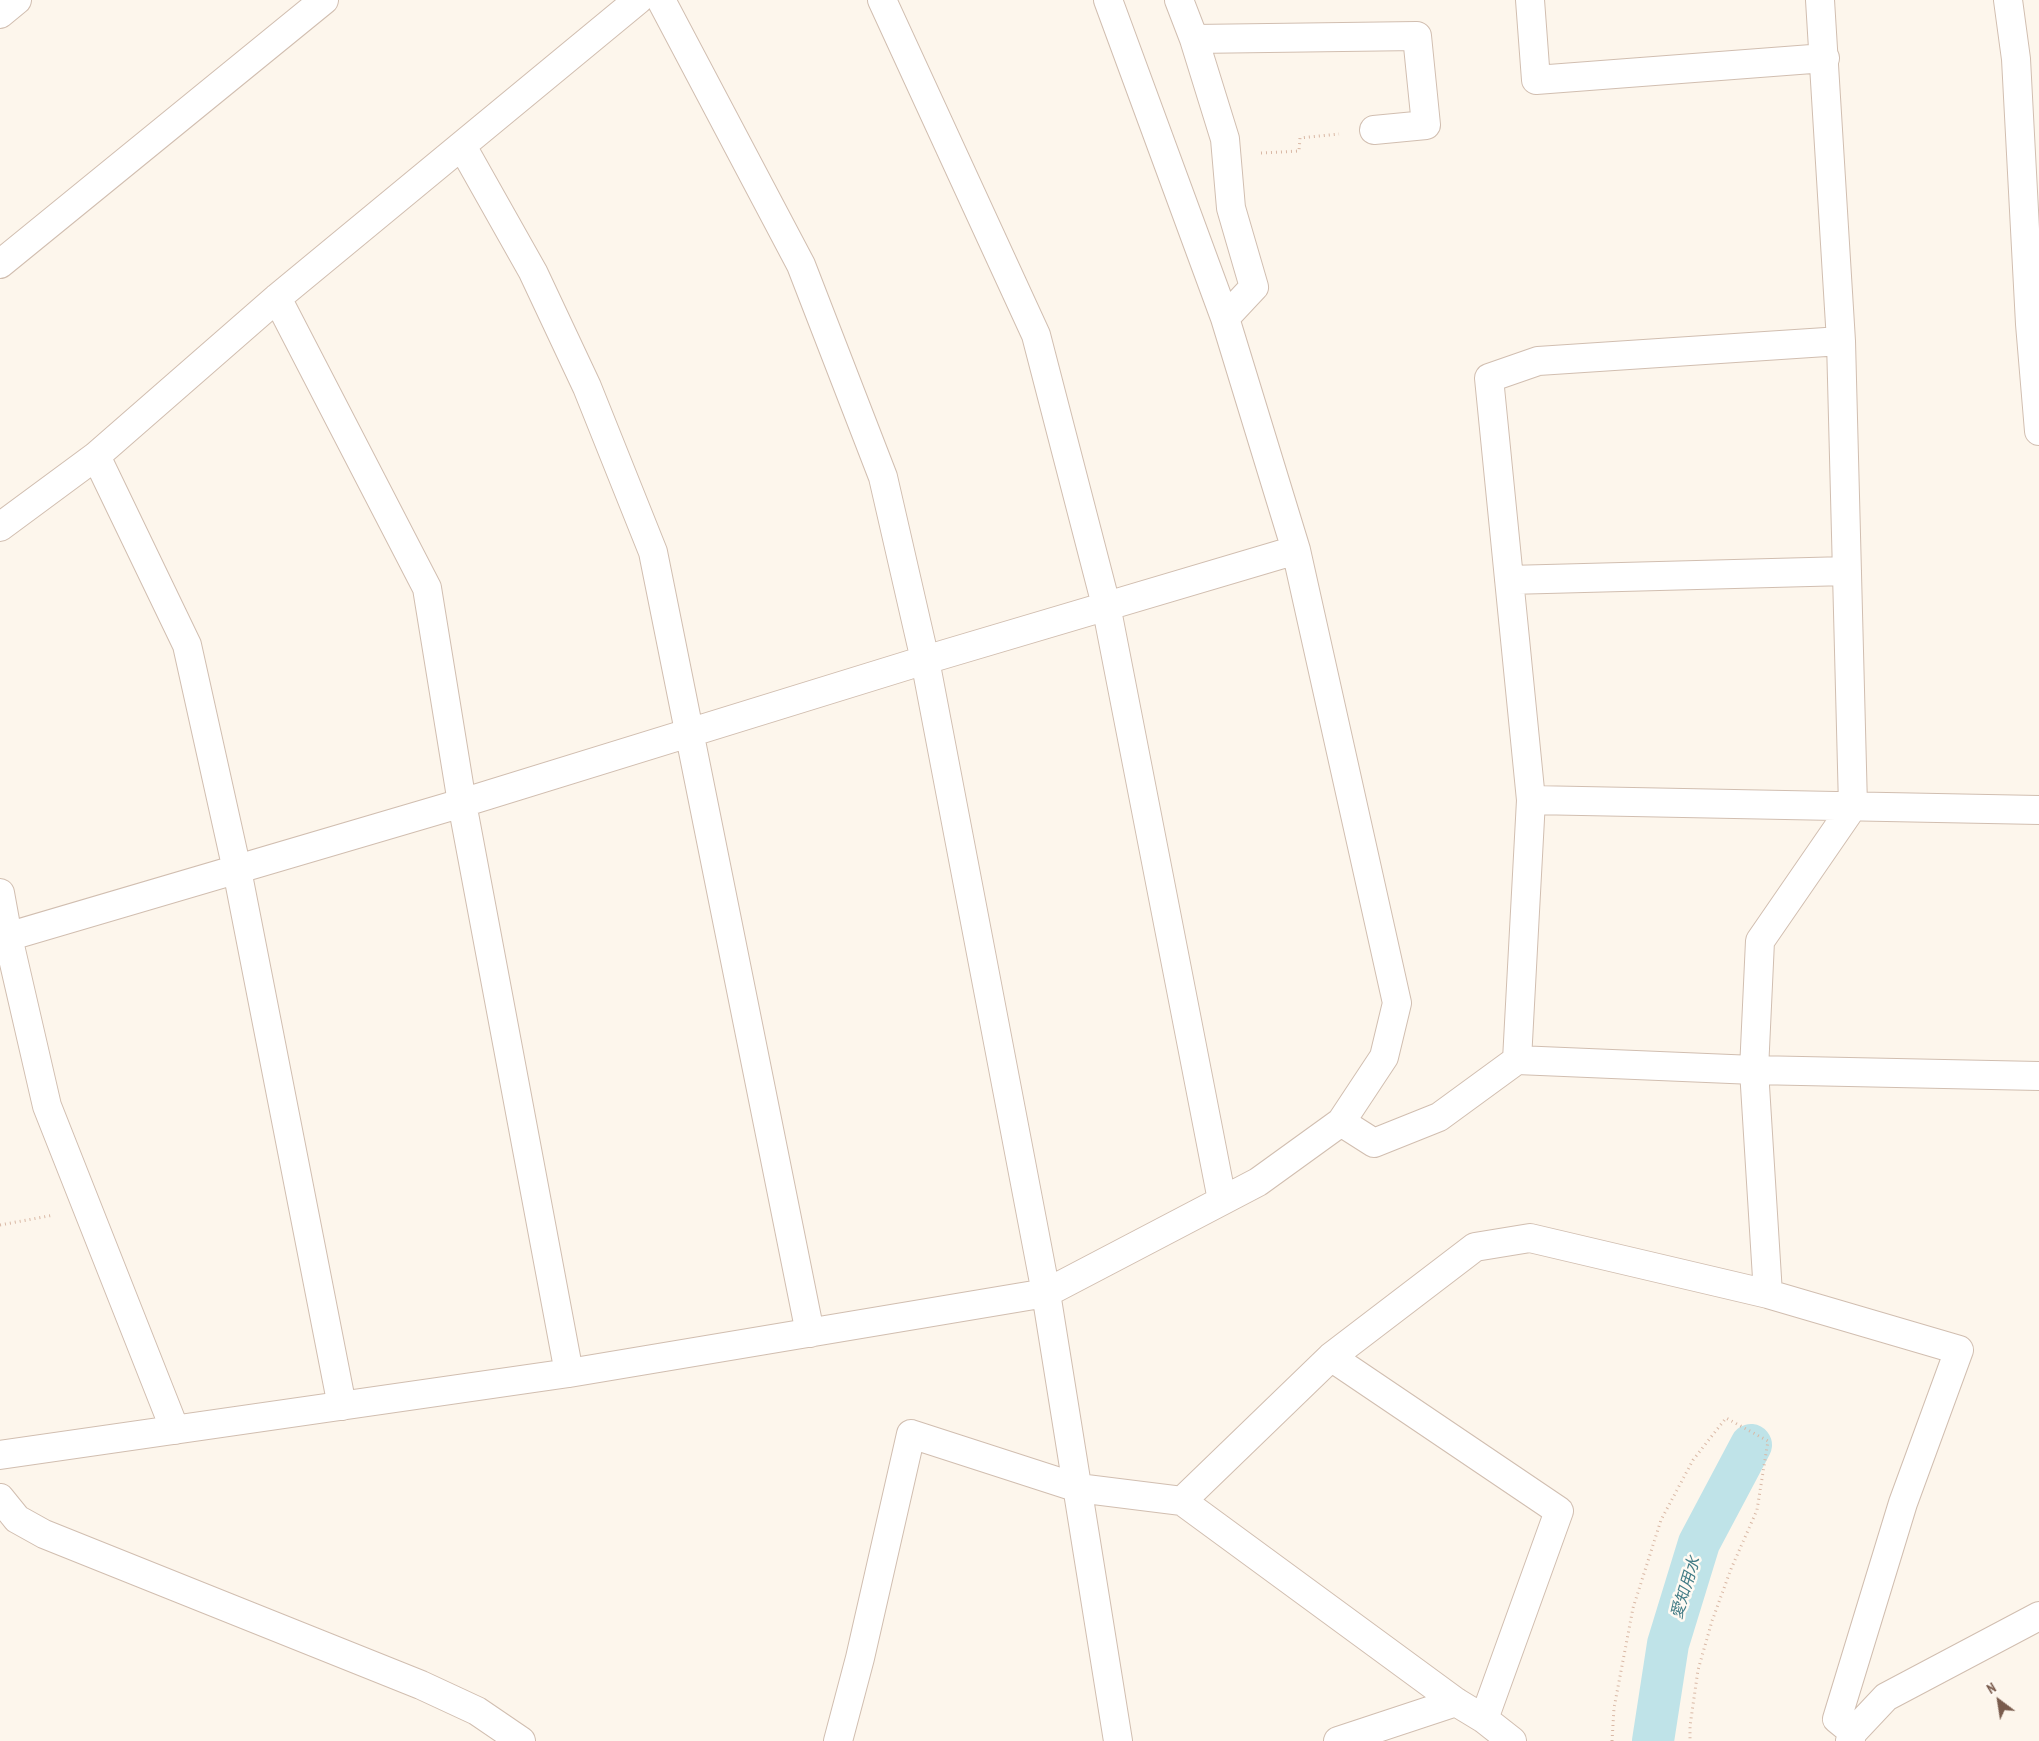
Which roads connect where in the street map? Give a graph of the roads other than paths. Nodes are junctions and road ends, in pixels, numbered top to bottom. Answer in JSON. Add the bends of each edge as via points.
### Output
{"nodes":[{"id":1,"x":17,"y":0,"type":"edge"},
{"id":2,"x":324,"y":0,"type":"edge"},
{"id":3,"x":638,"y":0,"type":"edge"},
{"id":4,"x":661,"y":0,"type":"edge"},
{"id":5,"x":882,"y":0,"type":"edge"},
{"id":6,"x":1108,"y":0,"type":"edge"},
{"id":7,"x":1179,"y":0,"type":"edge"},
{"id":8,"x":1530,"y":0,"type":"edge"},
{"id":9,"x":1820,"y":0,"type":"edge"},
{"id":10,"x":2008,"y":0,"type":"edge"},
{"id":11,"x":0,"y":14,"type":"edge"},
{"id":12,"x":1194,"y":39,"type":"junction"},
{"id":13,"x":1825,"y":58,"type":"junction"},
{"id":14,"x":1374,"y":130,"type":"road end"},
{"id":15,"x":462,"y":146,"type":"junction"},
{"id":16,"x":0,"y":264,"type":"edge"},
{"id":17,"x":277,"y":298,"type":"junction"},
{"id":18,"x":1225,"y":318,"type":"junction"},
{"id":19,"x":1841,"y":340,"type":"junction"},
{"id":20,"x":2039,"y":431,"type":"edge"},
{"id":21,"x":96,"y":456,"type":"junction"},
{"id":22,"x":0,"y":527,"type":"edge"},
{"id":23,"x":1296,"y":550,"type":"junction"},
{"id":24,"x":1847,"y":571,"type":"junction"},
{"id":25,"x":1509,"y":580,"type":"junction"},
{"id":26,"x":1106,"y":605,"type":"junction"},
{"id":27,"x":925,"y":660,"type":"junction"},
{"id":28,"x":690,"y":733,"type":"junction"},
{"id":29,"x":1531,"y":800,"type":"junction"},
{"id":30,"x":462,"y":803,"type":"junction"},
{"id":31,"x":1853,"y":806,"type":"junction"},
{"id":32,"x":2039,"y":810,"type":"edge"},
{"id":33,"x":237,"y":870,"type":"junction"},
{"id":34,"x":0,"y":893,"type":"edge"},
{"id":35,"x":4,"y":938,"type":"edge"},
{"id":36,"x":1517,"y":1060,"type":"junction"},
{"id":37,"x":1754,"y":1070,"type":"junction"},
{"id":38,"x":2039,"y":1076,"type":"edge"},
{"id":39,"x":1341,"y":1122,"type":"junction"},
{"id":40,"x":1222,"y":1200,"type":"junction"},
{"id":41,"x":1046,"y":1293,"type":"junction"},
{"id":42,"x":1768,"y":1294,"type":"junction"},
{"id":43,"x":810,"y":1333,"type":"junction"},
{"id":44,"x":1330,"y":1357,"type":"junction"},
{"id":45,"x":569,"y":1373,"type":"junction"},
{"id":46,"x":342,"y":1406,"type":"junction"},
{"id":47,"x":175,"y":1430,"type":"junction"},
{"id":48,"x":0,"y":1455,"type":"edge"},
{"id":49,"x":1078,"y":1488,"type":"junction"},
{"id":50,"x":0,"y":1498,"type":"edge"},
{"id":51,"x":1182,"y":1501,"type":"junction"},
{"id":52,"x":2039,"y":1616,"type":"edge"},
{"id":53,"x":1456,"y":1702,"type":"junction"},
{"id":54,"x":1484,"y":1718,"type":"junction"},
{"id":55,"x":1852,"y":1736,"type":"edge"},
{"id":56,"x":521,"y":1741,"type":"edge"},
{"id":57,"x":838,"y":1741,"type":"edge"},
{"id":58,"x":1118,"y":1741,"type":"edge"},
{"id":59,"x":1338,"y":1741,"type":"edge"},
{"id":60,"x":1512,"y":1741,"type":"edge"}],
"edges":[{"from":1,"to":11,"type":"street"},
{"from":2,"to":16,"type":"street"},
{"from":3,"to":15,"type":"street"},
{"from":4,"to":27,"type":"street","via":[[801,265],[883,478]]},
{"from":5,"to":26,"type":"street","via":[[1036,335]]},
{"from":6,"to":18,"type":"street"},
{"from":7,"to":12,"type":"street"},
{"from":8,"to":13,"type":"street","via":[[1536,80]]},
{"from":9,"to":13,"type":"street"},
{"from":10,"to":20,"type":"street","via":[[2016,59]]},
{"from":12,"to":14,"type":"street","via":[[1417,36],[1426,125]]},
{"from":12,"to":18,"type":"street","via":[[1225,139],[1231,208],[1254,287]]},
{"from":13,"to":19,"type":"street"},
{"from":15,"to":17,"type":"street"},
{"from":15,"to":28,"type":"street","via":[[534,272],[587,387],[653,552]]},
{"from":17,"to":21,"type":"street"},
{"from":17,"to":30,"type":"street","via":[[427,588]]},
{"from":18,"to":23,"type":"street"},
{"from":19,"to":24,"type":"street"},
{"from":19,"to":25,"type":"street","via":[[1538,360],[1489,378]]},
{"from":21,"to":22,"type":"street"},
{"from":21,"to":33,"type":"street","via":[[188,646]]},
{"from":23,"to":26,"type":"street"},
{"from":23,"to":39,"type":"street","via":[[1397,1003],[1384,1057]]},
{"from":24,"to":25,"type":"street"},
{"from":24,"to":31,"type":"street"},
{"from":25,"to":29,"type":"street"},
{"from":26,"to":27,"type":"street"},
{"from":26,"to":40,"type":"street"},
{"from":27,"to":28,"type":"street"},
{"from":27,"to":41,"type":"street"},
{"from":28,"to":30,"type":"street"},
{"from":28,"to":43,"type":"street"},
{"from":29,"to":31,"type":"street"},
{"from":29,"to":36,"type":"street"},
{"from":30,"to":33,"type":"street"},
{"from":30,"to":45,"type":"street"},
{"from":31,"to":32,"type":"street"},
{"from":31,"to":37,"type":"street","via":[[1760,940]]},
{"from":33,"to":35,"type":"street"},
{"from":33,"to":46,"type":"street"},
{"from":34,"to":35,"type":"street"},
{"from":35,"to":47,"type":"street","via":[[47,1106]]},
{"from":36,"to":37,"type":"street"},
{"from":36,"to":39,"type":"street","via":[[1439,1117],[1374,1143]]},
{"from":37,"to":38,"type":"street"},
{"from":37,"to":42,"type":"street"},
{"from":39,"to":40,"type":"street","via":[[1258,1182]]},
{"from":40,"to":41,"type":"street"},
{"from":41,"to":43,"type":"street"},
{"from":41,"to":49,"type":"street"},
{"from":42,"to":44,"type":"street","via":[[1530,1238],[1475,1247]]},
{"from":42,"to":55,"type":"street","via":[[1959,1350],[1904,1503],[1837,1719]]},
{"from":43,"to":45,"type":"street"},
{"from":44,"to":51,"type":"street"},
{"from":44,"to":54,"type":"street","via":[[1559,1511]]},
{"from":45,"to":46,"type":"street"},
{"from":46,"to":47,"type":"street"},
{"from":47,"to":48,"type":"street"},
{"from":49,"to":51,"type":"street"},
{"from":49,"to":57,"type":"street","via":[[911,1434]]},
{"from":49,"to":58,"type":"street"},
{"from":50,"to":56,"type":"street","via":[[17,1519],[44,1534],[422,1685],[477,1711]]},
{"from":51,"to":53,"type":"street"},
{"from":52,"to":55,"type":"street","via":[[1886,1697]]},
{"from":53,"to":54,"type":"street"},
{"from":53,"to":59,"type":"street"},
{"from":54,"to":60,"type":"street"}]}
